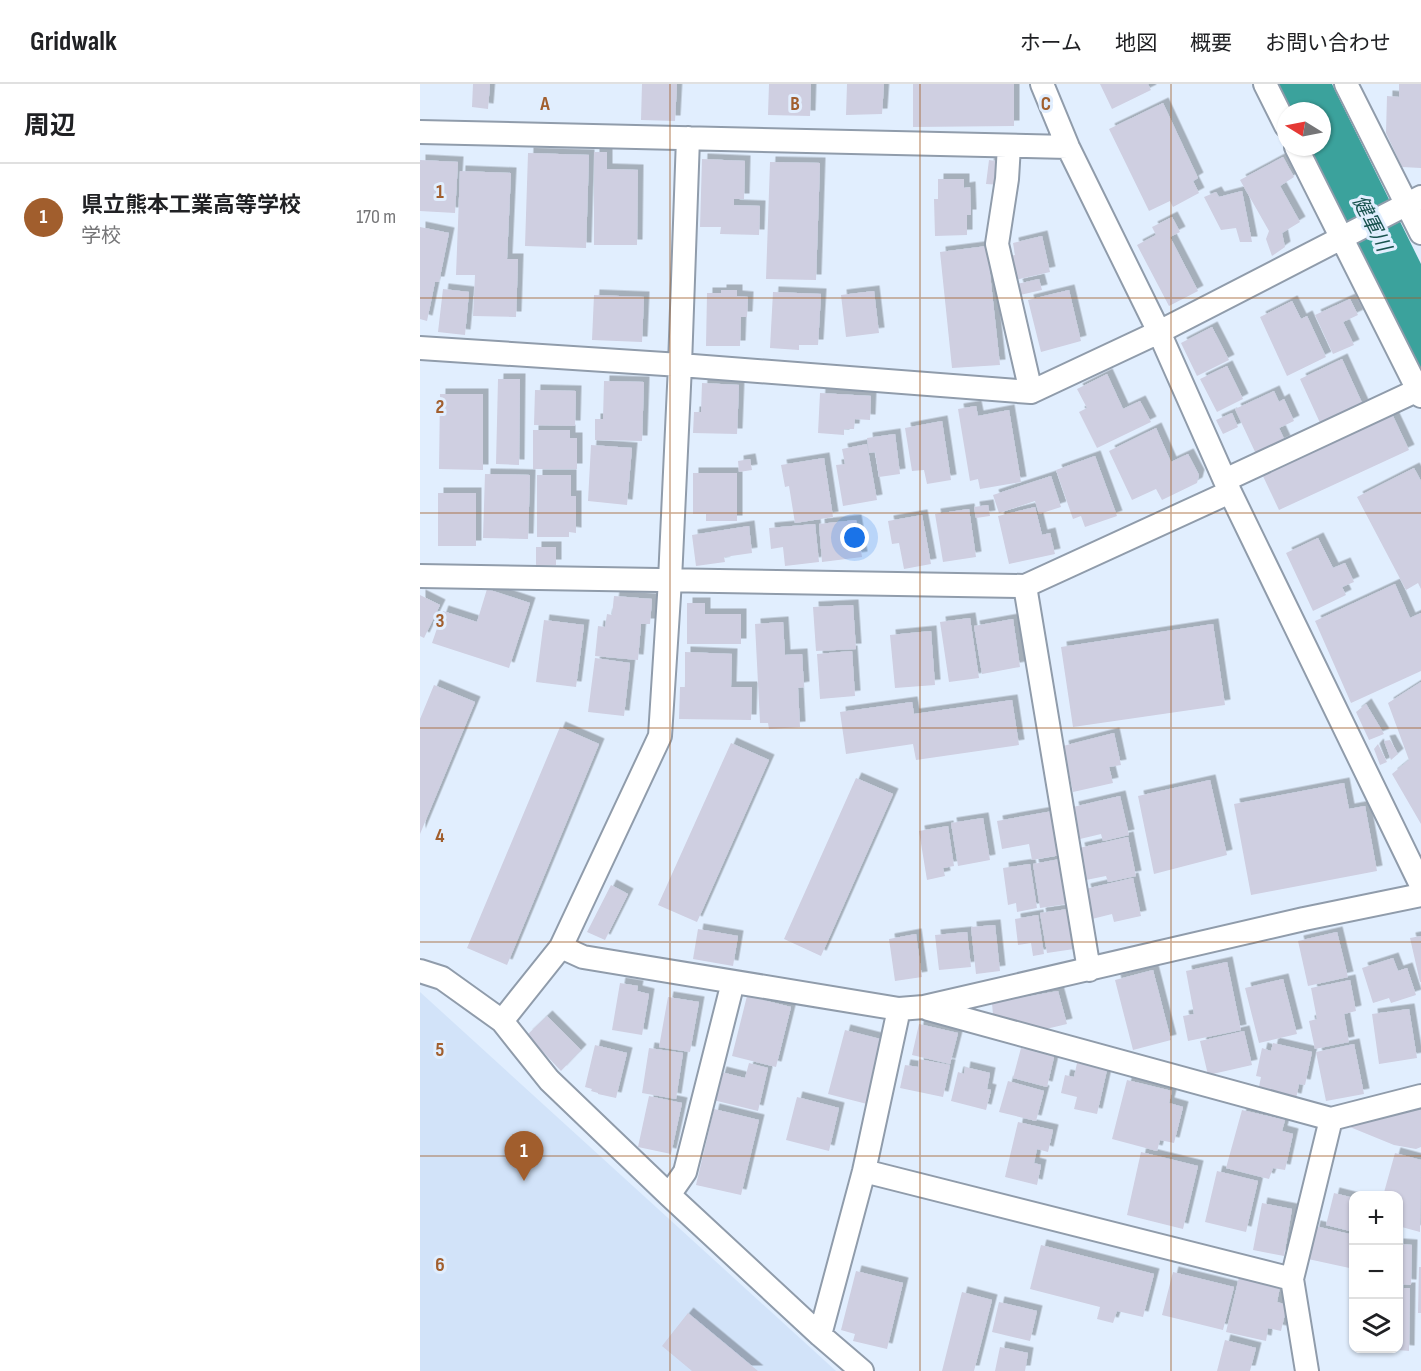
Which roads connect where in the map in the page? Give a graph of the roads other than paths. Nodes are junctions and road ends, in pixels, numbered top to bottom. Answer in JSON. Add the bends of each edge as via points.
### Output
{"nodes":[{"id":1,"x":1042,"y":84,"type":"edge"},
{"id":2,"x":1265,"y":84,"type":"edge"},
{"id":3,"x":1346,"y":84,"type":"edge"},
{"id":4,"x":1277,"y":108,"type":"edge"},
{"id":5,"x":420,"y":132,"type":"edge"},
{"id":6,"x":688,"y":138,"type":"junction"},
{"id":7,"x":1009,"y":146,"type":"junction"},
{"id":8,"x":1068,"y":147,"type":"junction"},
{"id":9,"x":1300,"y":156,"type":"edge"},
{"id":10,"x":1413,"y":200,"type":"edge"},
{"id":11,"x":1421,"y":233,"type":"edge"},
{"id":12,"x":1341,"y":238,"type":"junction"},
{"id":13,"x":1159,"y":332,"type":"junction"},
{"id":14,"x":420,"y":348,"type":"edge"},
{"id":15,"x":680,"y":365,"type":"junction"},
{"id":16,"x":1031,"y":392,"type":"junction"},
{"id":17,"x":1419,"y":393,"type":"edge"},
{"id":18,"x":1228,"y":486,"type":"junction"},
{"id":19,"x":420,"y":576,"type":"edge"},
{"id":20,"x":670,"y":580,"type":"junction"},
{"id":21,"x":1025,"y":586,"type":"junction"},
{"id":22,"x":1421,"y":885,"type":"edge"},
{"id":23,"x":1421,"y":895,"type":"edge"},
{"id":24,"x":561,"y":947,"type":"junction"},
{"id":25,"x":420,"y":970,"type":"edge"},
{"id":26,"x":1089,"y":970,"type":"junction"},
{"id":27,"x":733,"y":982,"type":"junction"},
{"id":28,"x":924,"y":1008,"type":"junction"},
{"id":29,"x":899,"y":1009,"type":"junction"},
{"id":30,"x":502,"y":1021,"type":"junction"},
{"id":31,"x":1421,"y":1096,"type":"edge"},
{"id":32,"x":1331,"y":1119,"type":"junction"},
{"id":33,"x":864,"y":1171,"type":"junction"},
{"id":34,"x":669,"y":1195,"type":"junction"},
{"id":35,"x":1292,"y":1279,"type":"junction"},
{"id":36,"x":820,"y":1335,"type":"junction"},
{"id":37,"x":862,"y":1371,"type":"edge"},
{"id":38,"x":1307,"y":1371,"type":"edge"}],
"edges":[{"from":1,"to":8,"type":"street"},
{"from":2,"to":4,"type":"street"},
{"from":3,"to":10,"type":"street"},
{"from":5,"to":6,"type":"street"},
{"from":6,"to":7,"type":"street"},
{"from":6,"to":15,"type":"street"},
{"from":7,"to":8,"type":"street"},
{"from":7,"to":16,"type":"street","via":[[997,244]]},
{"from":8,"to":13,"type":"street"},
{"from":9,"to":12,"type":"street"},
{"from":10,"to":11,"type":"street"},
{"from":10,"to":12,"type":"street"},
{"from":12,"to":13,"type":"street"},
{"from":12,"to":17,"type":"street"},
{"from":13,"to":16,"type":"street"},
{"from":13,"to":18,"type":"street"},
{"from":14,"to":15,"type":"street"},
{"from":15,"to":16,"type":"street"},
{"from":15,"to":20,"type":"street"},
{"from":17,"to":18,"type":"street"},
{"from":18,"to":21,"type":"street"},
{"from":18,"to":22,"type":"street"},
{"from":19,"to":20,"type":"street"},
{"from":20,"to":21,"type":"street"},
{"from":20,"to":24,"type":"street","via":[[660,736]]},
{"from":21,"to":26,"type":"street"},
{"from":23,"to":26,"type":"street"},
{"from":24,"to":27,"type":"street","via":[[584,957]]},
{"from":24,"to":30,"type":"street"},
{"from":25,"to":30,"type":"street","via":[[442,978]]},
{"from":26,"to":28,"type":"street"},
{"from":27,"to":29,"type":"street"},
{"from":27,"to":34,"type":"street","via":[[684,1172]]},
{"from":28,"to":29,"type":"street"},
{"from":28,"to":32,"type":"street"},
{"from":29,"to":33,"type":"street"},
{"from":30,"to":34,"type":"street","via":[[549,1080]]},
{"from":31,"to":32,"type":"street"},
{"from":32,"to":35,"type":"street"},
{"from":33,"to":35,"type":"street"},
{"from":33,"to":36,"type":"street"},
{"from":34,"to":36,"type":"street"},
{"from":35,"to":38,"type":"street"},
{"from":36,"to":37,"type":"street"}]}
